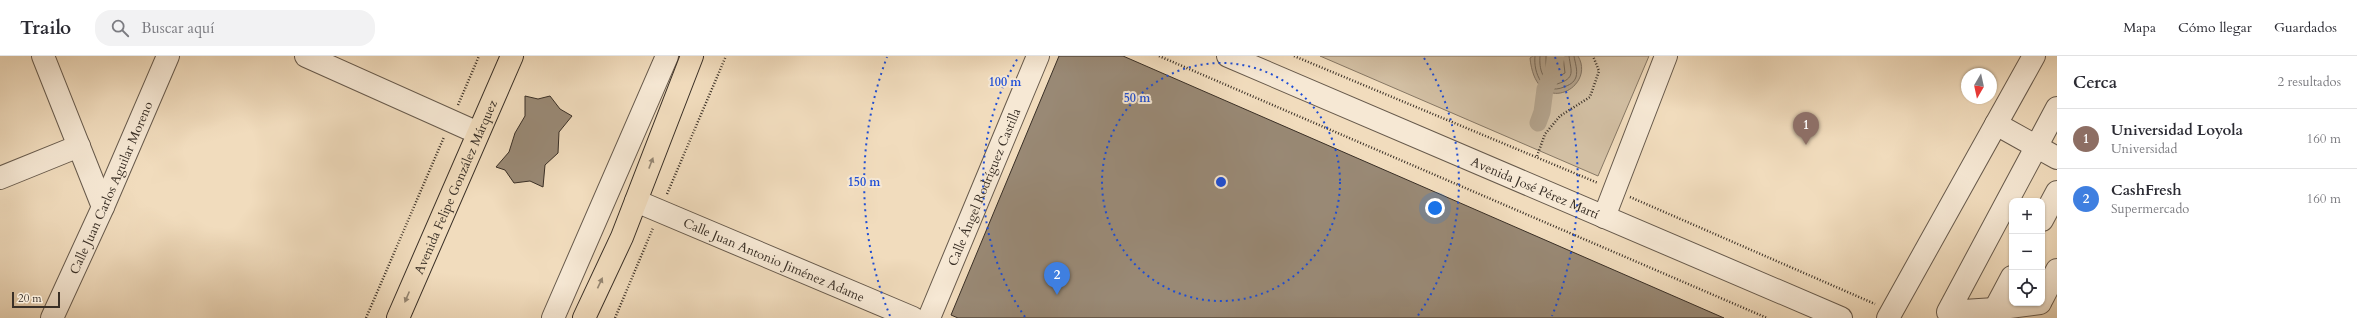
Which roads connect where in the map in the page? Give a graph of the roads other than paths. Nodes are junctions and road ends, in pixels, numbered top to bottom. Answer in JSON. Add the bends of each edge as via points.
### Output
{"nodes":[{"id":1,"x":43,"y":56,"type":"edge"},
{"id":2,"x":168,"y":56,"type":"edge"},
{"id":3,"x":306,"y":56,"type":"edge"},
{"id":4,"x":512,"y":56,"type":"edge"},
{"id":5,"x":666,"y":56,"type":"edge"},
{"id":6,"x":692,"y":56,"type":"edge"},
{"id":7,"x":1038,"y":56,"type":"edge"},
{"id":8,"x":1228,"y":56,"type":"edge"},
{"id":9,"x":1666,"y":56,"type":"edge"},
{"id":10,"x":2034,"y":56,"type":"edge"},
{"id":11,"x":2057,"y":108,"type":"edge"},
{"id":12,"x":1996,"y":124,"type":"junction"},
{"id":13,"x":478,"y":132,"type":"junction"},
{"id":14,"x":79,"y":146,"type":"junction"},
{"id":15,"x":2036,"y":146,"type":"junction"},
{"id":16,"x":2057,"y":158,"type":"edge"},
{"id":17,"x":0,"y":178,"type":"edge"},
{"id":18,"x":2057,"y":192,"type":"edge"},
{"id":19,"x":636,"y":201,"type":"junction"},
{"id":20,"x":103,"y":207,"type":"junction"},
{"id":21,"x":2045,"y":214,"type":"edge"},
{"id":22,"x":1604,"y":217,"type":"junction"},
{"id":23,"x":2057,"y":270,"type":"edge"},
{"id":24,"x":2009,"y":283,"type":"edge"},
{"id":25,"x":2045,"y":293,"type":"edge"},
{"id":26,"x":2018,"y":306,"type":"edge"},
{"id":27,"x":1995,"y":309,"type":"junction"},
{"id":28,"x":52,"y":318,"type":"edge"},
{"id":29,"x":398,"y":318,"type":"edge"},
{"id":30,"x":553,"y":318,"type":"edge"},
{"id":31,"x":584,"y":318,"type":"edge"},
{"id":32,"x":913,"y":318,"type":"edge"},
{"id":33,"x":928,"y":318,"type":"edge"},
{"id":34,"x":1841,"y":318,"type":"edge"},
{"id":35,"x":1888,"y":318,"type":"edge"}],
"edges":[{"from":1,"to":14,"type":"street"},
{"from":2,"to":20,"type":"street","name":"Calle Juan Carlos Aguilar Moreno"},
{"from":3,"to":13,"type":"street"},
{"from":4,"to":13,"type":"main road","name":"Avenida Felipe González Márquez"},
{"from":5,"to":30,"type":"street"},
{"from":19,"to":6,"type":"main road","one_way":true},
{"from":7,"to":33,"type":"street","name":"Calle Ángel Rodríguez Castilla"},
{"from":8,"to":22,"type":"street","name":"Avenida José Pérez Martí"},
{"from":9,"to":22,"type":"street"},
{"from":10,"to":12,"type":"street"},
{"from":11,"to":15,"type":"street"},
{"from":12,"to":15,"type":"street"},
{"from":12,"to":35,"type":"street"},
{"from":13,"to":29,"type":"main road","name":"Avenida Felipe González Márquez","one_way":true},
{"from":14,"to":17,"type":"street"},
{"from":14,"to":20,"type":"street"},
{"from":15,"to":16,"type":"street"},
{"from":15,"to":27,"type":"street","via":[[1948,312]]},
{"from":18,"to":21,"type":"street"},
{"from":31,"to":19,"type":"main road","one_way":true},
{"from":19,"to":32,"type":"street","name":"Calle Juan Antonio Jiménez Adame"},
{"from":20,"to":28,"type":"street","name":"Calle Juan Carlos Aguilar Moreno"},
{"from":22,"to":34,"type":"street","name":"Avenida José Pérez Martí"},
{"from":23,"to":25,"type":"street"},
{"from":24,"to":27,"type":"street"},
{"from":26,"to":27,"type":"street"}]}
